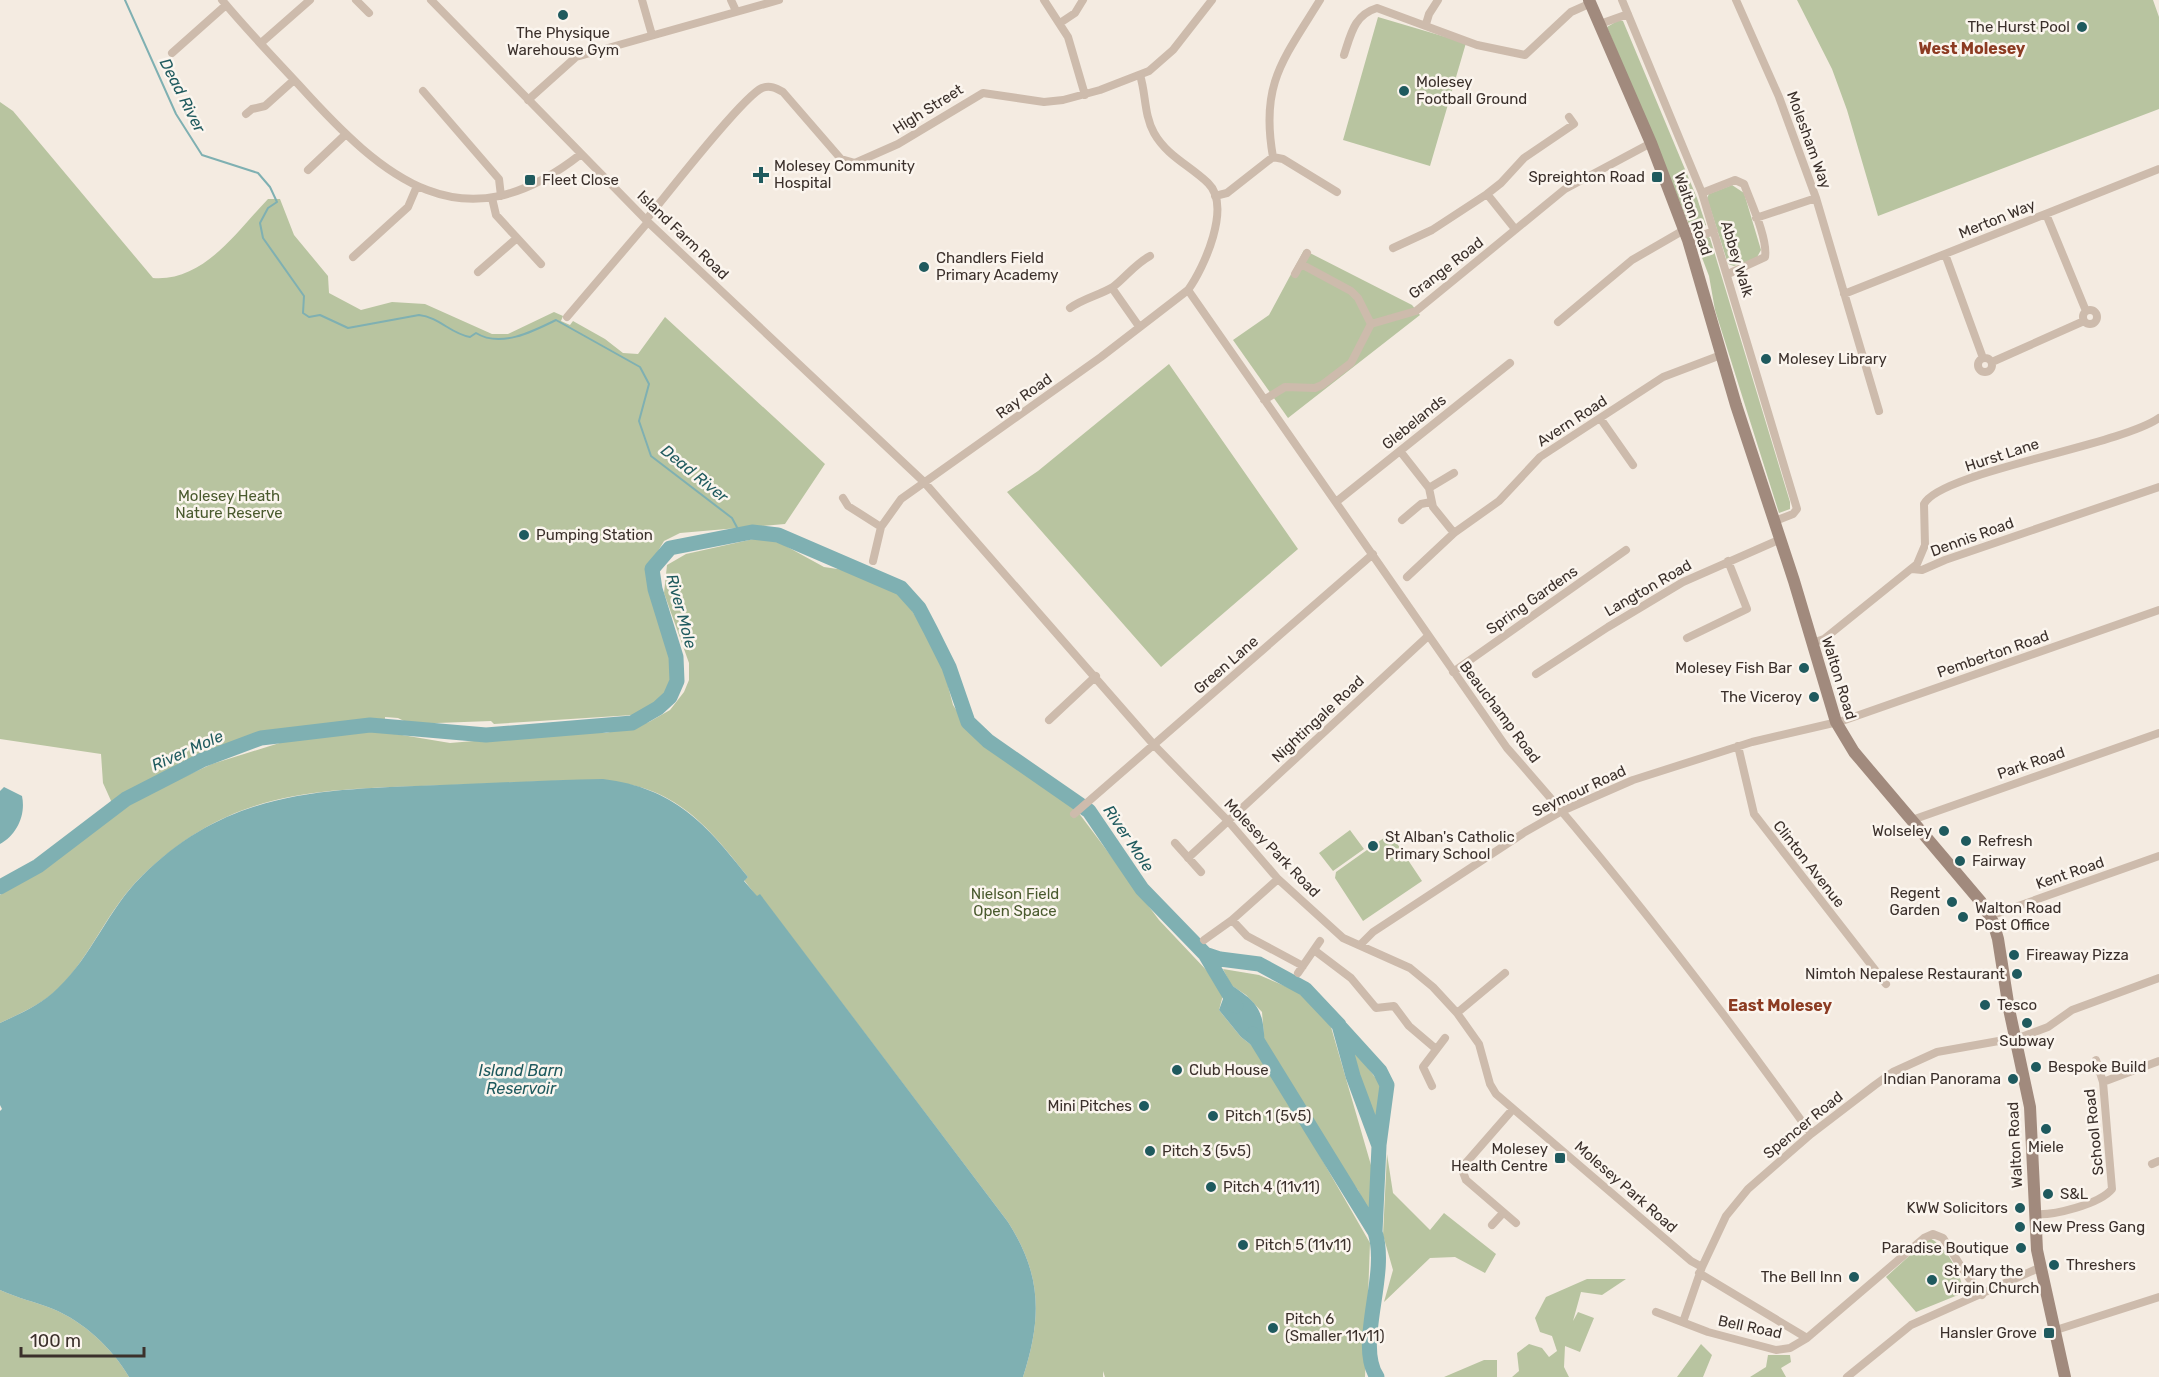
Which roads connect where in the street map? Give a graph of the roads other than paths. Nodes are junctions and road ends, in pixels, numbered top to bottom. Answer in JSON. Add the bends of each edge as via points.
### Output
{"nodes":[{"id":1,"x":310,"y":0,"type":"edge"},
{"id":2,"x":356,"y":0,"type":"edge"},
{"id":3,"x":431,"y":0,"type":"edge"},
{"id":4,"x":642,"y":0,"type":"edge"},
{"id":5,"x":731,"y":0,"type":"edge"},
{"id":6,"x":779,"y":0,"type":"edge"},
{"id":7,"x":1044,"y":0,"type":"edge"},
{"id":8,"x":1083,"y":0,"type":"edge"},
{"id":9,"x":1212,"y":0,"type":"edge"},
{"id":10,"x":1320,"y":0,"type":"edge"},
{"id":11,"x":1438,"y":0,"type":"edge"},
{"id":12,"x":1622,"y":0,"type":"edge"},
{"id":13,"x":1736,"y":0,"type":"edge"},
{"id":14,"x":1590,"y":1,"type":"edge"},
{"id":15,"x":224,"y":2,"type":"edge"},
{"id":16,"x":736,"y":11,"type":"junction"},
{"id":17,"x":369,"y":13,"type":"dead end"},
{"id":18,"x":1628,"y":14,"type":"junction"},
{"id":19,"x":1060,"y":23,"type":"junction"},
{"id":20,"x":1426,"y":24,"type":"junction"},
{"id":21,"x":1600,"y":24,"type":"junction"},
{"id":22,"x":652,"y":35,"type":"junction"},
{"id":23,"x":261,"y":43,"type":"junction"},
{"id":24,"x":172,"y":53,"type":"dead end"},
{"id":25,"x":1344,"y":55,"type":"dead end"},
{"id":26,"x":1140,"y":75,"type":"junction"},
{"id":27,"x":294,"y":80,"type":"junction"},
{"id":28,"x":423,"y":91,"type":"dead end"},
{"id":29,"x":1085,"y":95,"type":"junction"},
{"id":30,"x":528,"y":100,"type":"junction"},
{"id":31,"x":246,"y":114,"type":"dead end"},
{"id":32,"x":1569,"y":117,"type":"dead end"},
{"id":33,"x":346,"y":134,"type":"junction"},
{"id":34,"x":1651,"y":143,"type":"junction"},
{"id":35,"x":581,"y":154,"type":"junction"},
{"id":36,"x":1273,"y":157,"type":"junction"},
{"id":37,"x":2159,"y":169,"type":"edge"},
{"id":38,"x":308,"y":170,"type":"dead end"},
{"id":39,"x":417,"y":186,"type":"junction"},
{"id":40,"x":1337,"y":192,"type":"dead end"},
{"id":41,"x":1702,"y":193,"type":"junction"},
{"id":42,"x":1487,"y":194,"type":"junction"},
{"id":43,"x":1215,"y":196,"type":"junction"},
{"id":44,"x":497,"y":197,"type":"junction"},
{"id":45,"x":1816,"y":198,"type":"junction"},
{"id":46,"x":2046,"y":214,"type":"junction"},
{"id":47,"x":1756,"y":218,"type":"junction"},
{"id":48,"x":647,"y":221,"type":"junction"},
{"id":49,"x":1515,"y":229,"type":"junction"},
{"id":50,"x":1714,"y":231,"type":"junction"},
{"id":51,"x":1686,"y":235,"type":"junction"},
{"id":52,"x":517,"y":238,"type":"junction"},
{"id":53,"x":1393,"y":248,"type":"dead end"},
{"id":54,"x":1307,"y":252,"type":"dead end"},
{"id":55,"x":1945,"y":254,"type":"junction"},
{"id":56,"x":1150,"y":256,"type":"dead end"},
{"id":57,"x":353,"y":257,"type":"dead end"},
{"id":58,"x":541,"y":264,"type":"dead end"},
{"id":59,"x":1301,"y":264,"type":"junction"},
{"id":60,"x":478,"y":272,"type":"dead end"},
{"id":61,"x":1295,"y":274,"type":"dead end"},
{"id":62,"x":1728,"y":274,"type":"junction"},
{"id":63,"x":1112,"y":288,"type":"junction"},
{"id":64,"x":1188,"y":290,"type":"junction"},
{"id":65,"x":1844,"y":294,"type":"junction"},
{"id":66,"x":1070,"y":308,"type":"dead end"},
{"id":67,"x":567,"y":317,"type":"dead end"},
{"id":68,"x":1558,"y":322,"type":"dead end"},
{"id":69,"x":1371,"y":324,"type":"junction"},
{"id":70,"x":1138,"y":325,"type":"junction"},
{"id":71,"x":1721,"y":355,"type":"junction"},
{"id":72,"x":1983,"y":357,"type":"junction"},
{"id":73,"x":1992,"y":362,"type":"junction"},
{"id":74,"x":1510,"y":363,"type":"dead end"},
{"id":75,"x":1264,"y":400,"type":"junction"},
{"id":76,"x":1879,"y":411,"type":"dead end"},
{"id":77,"x":1600,"y":418,"type":"junction"},
{"id":78,"x":2159,"y":418,"type":"edge"},
{"id":79,"x":1400,"y":451,"type":"junction"},
{"id":80,"x":1634,"y":465,"type":"dead end"},
{"id":81,"x":1454,"y":473,"type":"dead end"},
{"id":82,"x":924,"y":482,"type":"junction"},
{"id":83,"x":2159,"y":487,"type":"edge"},
{"id":84,"x":1428,"y":488,"type":"junction"},
{"id":85,"x":843,"y":498,"type":"dead end"},
{"id":86,"x":1336,"y":502,"type":"junction"},
{"id":87,"x":1431,"y":502,"type":"junction"},
{"id":88,"x":1402,"y":520,"type":"dead end"},
{"id":89,"x":1775,"y":521,"type":"junction"},
{"id":90,"x":881,"y":527,"type":"junction"},
{"id":91,"x":1454,"y":533,"type":"junction"},
{"id":92,"x":1781,"y":539,"type":"junction"},
{"id":93,"x":1626,"y":550,"type":"dead end"},
{"id":94,"x":1373,"y":554,"type":"junction"},
{"id":95,"x":873,"y":561,"type":"dead end"},
{"id":96,"x":1728,"y":561,"type":"junction"},
{"id":97,"x":1912,"y":569,"type":"junction"},
{"id":98,"x":1407,"y":577,"type":"dead end"},
{"id":99,"x":2159,"y":610,"type":"edge"},
{"id":100,"x":1427,"y":637,"type":"junction"},
{"id":101,"x":1687,"y":638,"type":"dead end"},
{"id":102,"x":1812,"y":643,"type":"junction"},
{"id":103,"x":1453,"y":672,"type":"junction"},
{"id":104,"x":1536,"y":674,"type":"dead end"},
{"id":105,"x":1096,"y":676,"type":"junction"},
{"id":106,"x":1049,"y":720,"type":"dead end"},
{"id":107,"x":1836,"y":722,"type":"junction"},
{"id":108,"x":2159,"y":733,"type":"edge"},
{"id":109,"x":1154,"y":745,"type":"junction"},
{"id":110,"x":1738,"y":746,"type":"junction"},
{"id":111,"x":1562,"y":811,"type":"junction"},
{"id":112,"x":1076,"y":813,"type":"dead end"},
{"id":113,"x":1912,"y":820,"type":"junction"},
{"id":114,"x":1229,"y":822,"type":"junction"},
{"id":115,"x":1175,"y":843,"type":"dead end"},
{"id":116,"x":2159,"y":856,"type":"edge"},
{"id":117,"x":1188,"y":858,"type":"junction"},
{"id":118,"x":1201,"y":872,"type":"dead end"},
{"id":119,"x":1278,"y":879,"type":"junction"},
{"id":120,"x":1990,"y":915,"type":"junction"},
{"id":121,"x":1232,"y":921,"type":"junction"},
{"id":122,"x":1204,"y":940,"type":"dead end"},
{"id":123,"x":1320,"y":941,"type":"dead end"},
{"id":124,"x":1361,"y":944,"type":"junction"},
{"id":125,"x":1314,"y":950,"type":"junction"},
{"id":126,"x":1505,"y":973,"type":"dead end"},
{"id":127,"x":2159,"y":978,"type":"edge"},
{"id":128,"x":1886,"y":984,"type":"dead end"},
{"id":129,"x":1457,"y":1013,"type":"junction"},
{"id":130,"x":1445,"y":1038,"type":"dead end"},
{"id":131,"x":2017,"y":1039,"type":"junction"},
{"id":132,"x":1436,"y":1049,"type":"junction"},
{"id":133,"x":2096,"y":1060,"type":"dead end"},
{"id":134,"x":2159,"y":1061,"type":"edge"},
{"id":135,"x":2103,"y":1082,"type":"junction"},
{"id":136,"x":1432,"y":1086,"type":"dead end"},
{"id":137,"x":1513,"y":1109,"type":"junction"},
{"id":138,"x":1811,"y":1134,"type":"junction"},
{"id":139,"x":1503,"y":1212,"type":"junction"},
{"id":140,"x":2034,"y":1214,"type":"junction"},
{"id":141,"x":1516,"y":1223,"type":"dead end"},
{"id":142,"x":1492,"y":1225,"type":"dead end"},
{"id":143,"x":2041,"y":1267,"type":"junction"},
{"id":144,"x":1700,"y":1270,"type":"junction"},
{"id":145,"x":1982,"y":1294,"type":"junction"},
{"id":146,"x":2159,"y":1297,"type":"edge"},
{"id":147,"x":1656,"y":1312,"type":"dead end"},
{"id":148,"x":1683,"y":1322,"type":"junction"},
{"id":149,"x":2056,"y":1330,"type":"junction"},
{"id":150,"x":1807,"y":1338,"type":"junction"},
{"id":151,"x":1847,"y":1377,"type":"edge"},
{"id":152,"x":2065,"y":1377,"type":"edge"}],
"edges":[{"from":1,"to":23,"type":"street"},
{"from":2,"to":17,"type":"street"},
{"from":3,"to":30,"type":"street","name":"Island Farm Road"},
{"from":4,"to":22,"type":"street"},
{"from":5,"to":16,"type":"street"},
{"from":6,"to":16,"type":"street"},
{"from":7,"to":19,"type":"street"},
{"from":8,"to":19,"type":"street","via":[[1075,13]]},
{"from":9,"to":26,"type":"street","name":"High Street","via":[[1165,59]]},
{"from":10,"to":36,"type":"street","via":[[1272,85],[1267,113]]},
{"from":11,"to":20,"type":"street"},
{"from":12,"to":18,"type":"street","name":"Abbey Walk"},
{"from":13,"to":45,"type":"street","name":"Molesham Way","via":[[1777,91]]},
{"from":14,"to":20,"type":"street","via":[[1571,12],[1525,55],[1494,50]]},
{"from":14,"to":21,"type":"main road","name":"Walton Road"},
{"from":15,"to":23,"type":"street"},
{"from":15,"to":24,"type":"street"},
{"from":16,"to":22,"type":"street"},
{"from":18,"to":21,"type":"street"},
{"from":18,"to":41,"type":"street","name":"Abbey Walk"},
{"from":19,"to":29,"type":"street","via":[[1073,51]]},
{"from":20,"to":25,"type":"street","via":[[1403,20],[1384,9],[1370,10],[1353,27]]},
{"from":21,"to":34,"type":"main road","name":"Walton Road"},
{"from":22,"to":30,"type":"street","via":[[576,57]]},
{"from":23,"to":27,"type":"street"},
{"from":26,"to":29,"type":"street","name":"High Street"},
{"from":26,"to":43,"type":"street","via":[[1153,131],[1169,152],[1208,183]]},
{"from":27,"to":31,"type":"street","via":[[265,106]]},
{"from":27,"to":33,"type":"street"},
{"from":28,"to":44,"type":"street","via":[[499,179]]},
{"from":29,"to":48,"type":"street","name":"High Street","via":[[1044,102],[983,93],[898,144],[851,164],[841,159],[783,92],[765,87],[744,104]]},
{"from":30,"to":35,"type":"street","name":"Island Farm Road"},
{"from":32,"to":42,"type":"street","via":[[1574,124],[1524,158]]},
{"from":33,"to":38,"type":"street"},
{"from":33,"to":39,"type":"street","via":[[389,170]]},
{"from":34,"to":49,"type":"street","name":"Grange Road","via":[[1565,189]]},
{"from":34,"to":51,"type":"main road","name":"Walton Road"},
{"from":35,"to":44,"type":"street","via":[[540,183]]},
{"from":35,"to":48,"type":"street","name":"Island Farm Road"},
{"from":36,"to":40,"type":"street","via":[[1283,159]]},
{"from":36,"to":43,"type":"street","via":[[1227,193]]},
{"from":37,"to":46,"type":"street","name":"Merton Way"},
{"from":39,"to":44,"type":"street","via":[[459,198]]},
{"from":39,"to":57,"type":"street","via":[[408,207]]},
{"from":41,"to":47,"type":"street","via":[[1740,181]]},
{"from":41,"to":50,"type":"street","name":"Abbey Walk"},
{"from":42,"to":49,"type":"street"},
{"from":42,"to":53,"type":"street","via":[[1432,230]]},
{"from":43,"to":64,"type":"street","via":[[1215,223],[1208,252]]},
{"from":44,"to":52,"type":"street","via":[[496,215]]},
{"from":45,"to":47,"type":"street"},
{"from":45,"to":65,"type":"street","name":"Molesham Way"},
{"from":46,"to":55,"type":"street","name":"Merton Way"},
{"from":46,"to":73,"type":"street","via":[[2086,311],[2084,321]]},
{"from":47,"to":62,"type":"street","via":[[1765,257]]},
{"from":48,"to":67,"type":"street"},
{"from":48,"to":82,"type":"street","name":"Island Farm Road"},
{"from":49,"to":69,"type":"street","name":"Grange Road","via":[[1416,311]]},
{"from":50,"to":51,"type":"street"},
{"from":50,"to":62,"type":"street","name":"Abbey Walk"},
{"from":51,"to":68,"type":"street","via":[[1632,260]]},
{"from":51,"to":71,"type":"main road","name":"Walton Road"},
{"from":52,"to":58,"type":"street"},
{"from":52,"to":60,"type":"street"},
{"from":54,"to":59,"type":"street"},
{"from":55,"to":65,"type":"street","name":"Merton Way"},
{"from":55,"to":72,"type":"street"},
{"from":56,"to":63,"type":"street"},
{"from":59,"to":61,"type":"street"},
{"from":59,"to":69,"type":"street","via":[[1351,291]]},
{"from":62,"to":89,"type":"street","name":"Abbey Walk","via":[[1797,507],[1796,513]]},
{"from":63,"to":66,"type":"street","via":[[1083,298]]},
{"from":63,"to":70,"type":"street"},
{"from":64,"to":70,"type":"street","name":"Ray Road"},
{"from":64,"to":75,"type":"street","name":"Beauchamp Road"},
{"from":65,"to":76,"type":"street","name":"Molesham Way"},
{"from":69,"to":75,"type":"street","via":[[1351,363],[1322,386],[1285,387]]},
{"from":70,"to":82,"type":"street","name":"Ray Road","via":[[1091,364]]},
{"from":71,"to":77,"type":"street","name":"Avern Road","via":[[1663,377]]},
{"from":71,"to":89,"type":"main road","name":"Walton Road"},
{"from":72,"to":73,"type":"street"},
{"from":72,"to":73,"type":"street","via":[[1978,363],[1983,372],[1990,371]]},
{"from":74,"to":79,"type":"street","name":"Glebelands"},
{"from":75,"to":86,"type":"street","name":"Beauchamp Road"},
{"from":77,"to":80,"type":"street"},
{"from":77,"to":91,"type":"street","name":"Avern Road","via":[[1540,457],[1499,501]]},
{"from":78,"to":97,"type":"street","name":"Hurst Lane","via":[[2122,434],[1934,493],[1924,504],[1925,545]]},
{"from":79,"to":84,"type":"street"},
{"from":79,"to":86,"type":"street","name":"Glebelands"},
{"from":81,"to":84,"type":"street"},
{"from":82,"to":90,"type":"street","name":"Ray Road","via":[[901,499]]},
{"from":82,"to":105,"type":"street","name":"Molesey Park Road"},
{"from":83,"to":97,"type":"street","name":"Dennis Road","via":[[1922,570]]},
{"from":84,"to":87,"type":"street"},
{"from":85,"to":90,"type":"street","via":[[848,506]]},
{"from":86,"to":94,"type":"street","name":"Beauchamp Road"},
{"from":87,"to":88,"type":"street","via":[[1421,504]]},
{"from":87,"to":91,"type":"street"},
{"from":89,"to":92,"type":"main road","name":"Walton Road"},
{"from":90,"to":95,"type":"street","name":"Ray Road"},
{"from":91,"to":98,"type":"street","name":"Avern Road"},
{"from":92,"to":96,"type":"street","name":"Langton Road"},
{"from":92,"to":102,"type":"main road","name":"Walton Road"},
{"from":93,"to":103,"type":"street","name":"Spring Gardens"},
{"from":94,"to":100,"type":"street","name":"Beauchamp Road"},
{"from":94,"to":109,"type":"street","name":"Green Lane"},
{"from":96,"to":101,"type":"street","via":[[1747,609]]},
{"from":96,"to":104,"type":"street","name":"Langton Road","via":[[1674,588]]},
{"from":97,"to":102,"type":"street","name":"Dennis Road","via":[[1824,639]]},
{"from":99,"to":107,"type":"street","name":"Pemberton Road"},
{"from":100,"to":103,"type":"street","name":"Beauchamp Road"},
{"from":100,"to":114,"type":"street","name":"Nightingale Road"},
{"from":102,"to":107,"type":"main road","name":"Walton Road"},
{"from":103,"to":111,"type":"street","name":"Beauchamp Road","via":[[1507,748]]},
{"from":105,"to":106,"type":"street"},
{"from":105,"to":109,"type":"street","name":"Molesey Park Road"},
{"from":107,"to":110,"type":"street","name":"Seymour Road"},
{"from":107,"to":113,"type":"main road","name":"Walton Road","via":[[1846,741]]},
{"from":108,"to":113,"type":"street","name":"Park Road"},
{"from":109,"to":112,"type":"street","name":"Green Lane"},
{"from":109,"to":114,"type":"street","name":"Molesey Park Road"},
{"from":110,"to":111,"type":"street","name":"Seymour Road","via":[[1633,780]]},
{"from":110,"to":128,"type":"street","name":"Clinton Avenue","via":[[1754,814]]},
{"from":111,"to":124,"type":"street","name":"Seymour Road","via":[[1373,932]]},
{"from":111,"to":138,"type":"street","name":"Beauchamp Road","via":[[1699,982]]},
{"from":113,"to":120,"type":"main road","name":"Walton Road"},
{"from":114,"to":117,"type":"street","name":"Nightingale Road"},
{"from":114,"to":119,"type":"street","name":"Molesey Park Road"},
{"from":115,"to":117,"type":"street"},
{"from":116,"to":120,"type":"street","name":"Kent Road"},
{"from":117,"to":118,"type":"street"},
{"from":119,"to":121,"type":"street"},
{"from":119,"to":124,"type":"street","name":"Molesey Park Road","via":[[1343,938]]},
{"from":120,"to":131,"type":"main road","name":"Walton Road"},
{"from":121,"to":122,"type":"street"},
{"from":121,"to":125,"type":"street","via":[[1247,936],[1301,969]]},
{"from":123,"to":125,"type":"street"},
{"from":124,"to":129,"type":"street","name":"Molesey Park Road","via":[[1410,968]]},
{"from":125,"to":132,"type":"street","via":[[1351,978],[1376,1008],[1394,1006],[1409,1026]]},
{"from":126,"to":129,"type":"street"},
{"from":127,"to":131,"type":"street","name":"Spencer Road","via":[[2072,1010],[2048,1027]]},
{"from":129,"to":137,"type":"street","name":"Molesey Park Road","via":[[1479,1044],[1490,1084]]},
{"from":130,"to":132,"type":"street"},
{"from":131,"to":138,"type":"street","name":"Spencer Road","via":[[1937,1052],[1875,1085]]},
{"from":131,"to":140,"type":"main road","name":"Walton Road","via":[[2031,1115]]},
{"from":132,"to":136,"type":"street","via":[[1423,1067]]},
{"from":133,"to":135,"type":"street","name":"School Road"},
{"from":134,"to":135,"type":"street"},
{"from":135,"to":140,"type":"street","name":"School Road","via":[[2111,1191],[2054,1214]]},
{"from":137,"to":139,"type":"street","via":[[1465,1164],[1463,1172],[1466,1180]]},
{"from":137,"to":144,"type":"street","name":"Molesey Park Road"},
{"from":138,"to":144,"type":"street","name":"Spencer Road","via":[[1748,1189],[1726,1216]]},
{"from":139,"to":141,"type":"street"},
{"from":139,"to":142,"type":"street"},
{"from":140,"to":143,"type":"main road","name":"Walton Road"},
{"from":143,"to":145,"type":"street"},
{"from":143,"to":149,"type":"main road","name":"Walton Road"},
{"from":144,"to":148,"type":"street","name":"Spencer Road"},
{"from":144,"to":150,"type":"street","name":"Molesey Park Road"},
{"from":145,"to":150,"type":"street","name":"Bell Road","via":[[1944,1238],[1936,1234],[1924,1238]]},
{"from":145,"to":151,"type":"street","via":[[1911,1325]]},
{"from":146,"to":149,"type":"street"},
{"from":147,"to":148,"type":"street","name":"Bell Road"},
{"from":148,"to":150,"type":"street","name":"Bell Road","via":[[1776,1350],[1790,1348]]},
{"from":149,"to":152,"type":"main road","name":"Walton Road"}]}
